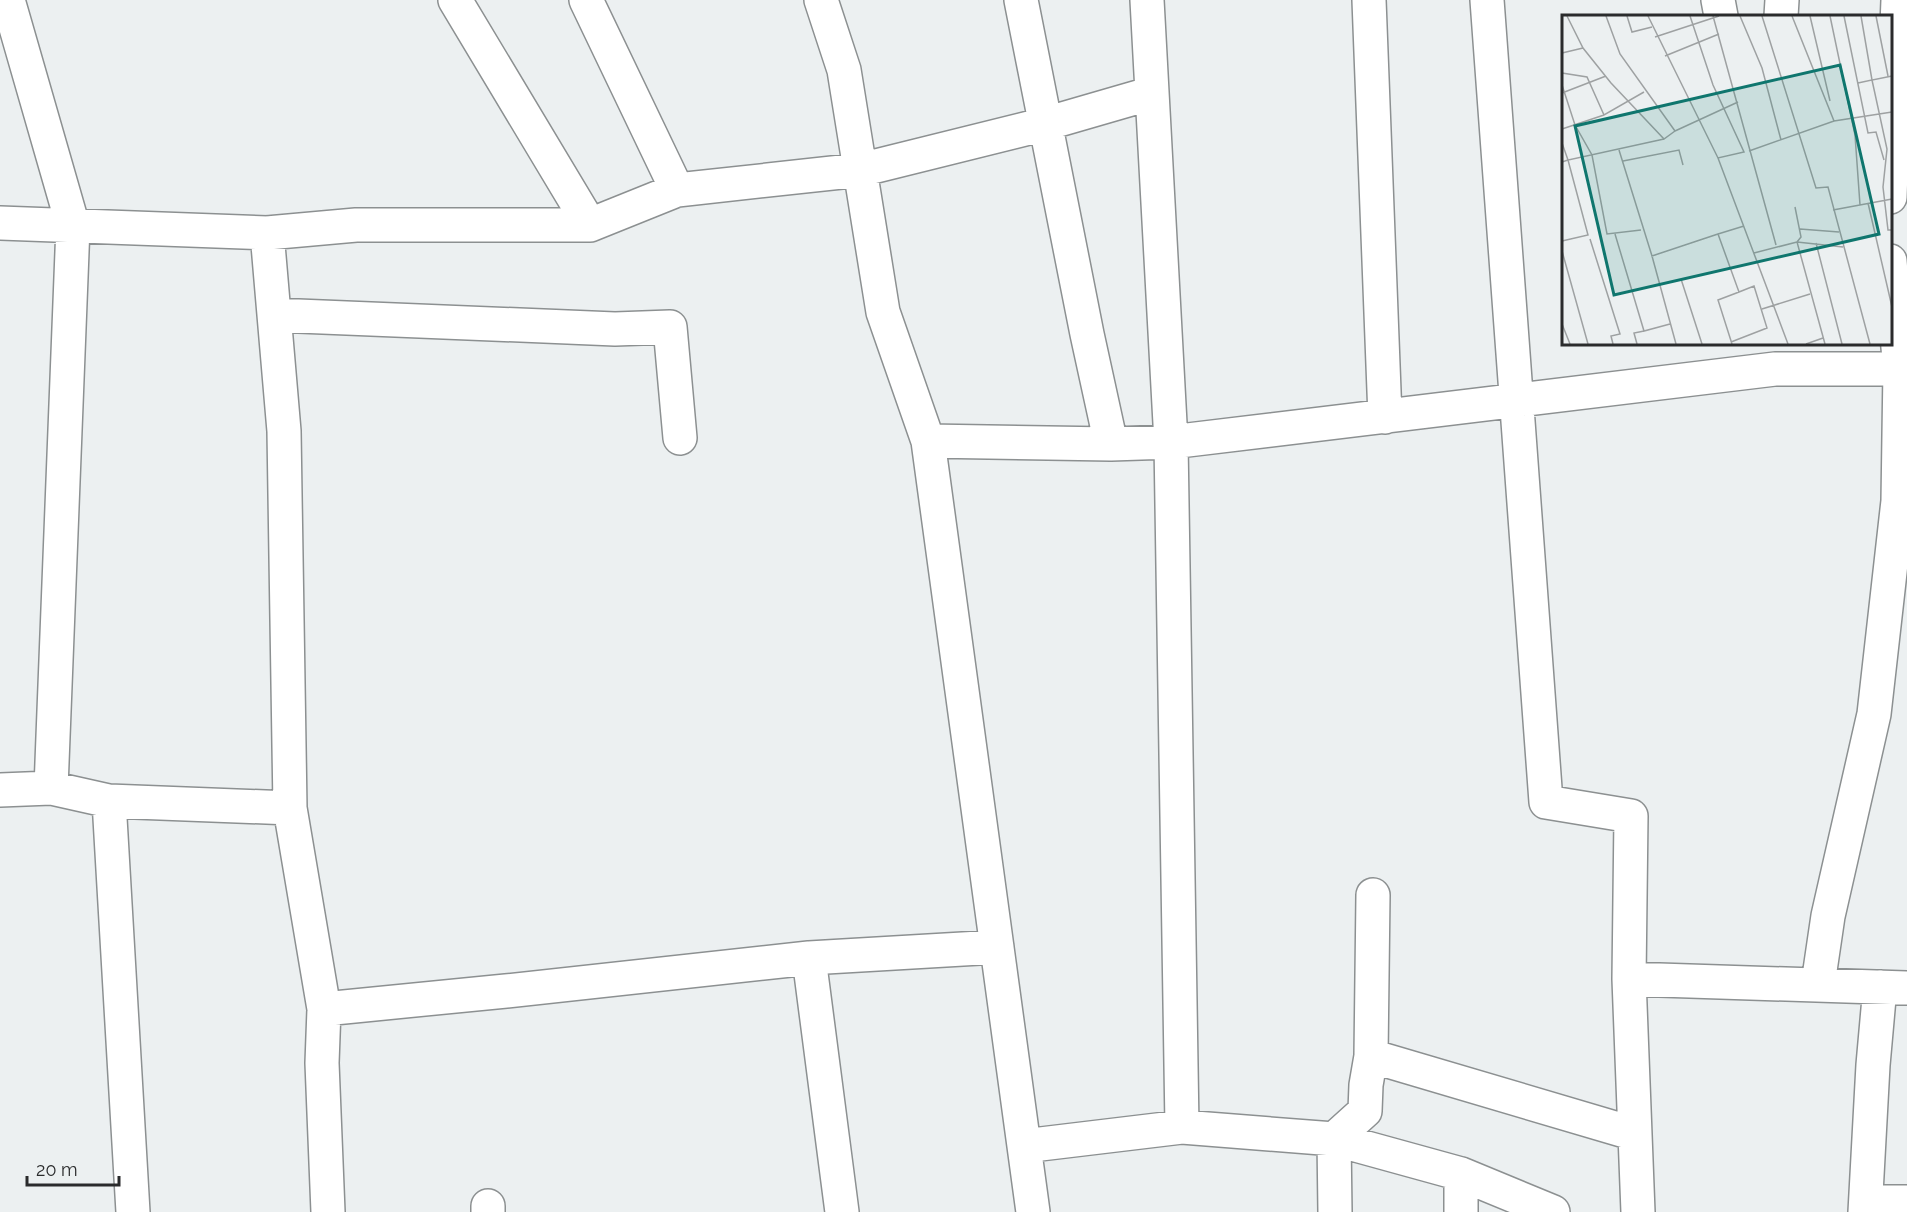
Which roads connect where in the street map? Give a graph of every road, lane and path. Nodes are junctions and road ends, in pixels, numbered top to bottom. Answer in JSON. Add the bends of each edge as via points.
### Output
{"nodes":[{"id":1,"x":8,"y":0,"type":"edge"},
{"id":2,"x":455,"y":0,"type":"edge"},
{"id":3,"x":586,"y":0,"type":"edge"},
{"id":4,"x":821,"y":0,"type":"edge"},
{"id":5,"x":1021,"y":0,"type":"edge"},
{"id":6,"x":1147,"y":0,"type":"edge"},
{"id":7,"x":1369,"y":0,"type":"edge"},
{"id":8,"x":1487,"y":0,"type":"edge"},
{"id":9,"x":1718,"y":0,"type":"edge"},
{"id":10,"x":1782,"y":0,"type":"edge"},
{"id":11,"x":1898,"y":0,"type":"edge"},
{"id":12,"x":1721,"y":15,"type":"edge"},
{"id":13,"x":1781,"y":15,"type":"edge"},
{"id":14,"x":1152,"y":93,"type":"junction"},
{"id":15,"x":1045,"y":124,"type":"junction"},
{"id":16,"x":1892,"y":148,"type":"edge"},
{"id":17,"x":860,"y":170,"type":"junction"},
{"id":18,"x":677,"y":190,"type":"junction"},
{"id":19,"x":0,"y":223,"type":"edge"},
{"id":20,"x":590,"y":225,"type":"junction"},
{"id":21,"x":73,"y":226,"type":"junction"},
{"id":22,"x":267,"y":233,"type":"junction"},
{"id":23,"x":1892,"y":276,"type":"edge"},
{"id":24,"x":274,"y":315,"type":"junction"},
{"id":25,"x":1774,"y":352,"type":"edge"},
{"id":26,"x":1904,"y":369,"type":"edge"},
{"id":27,"x":1516,"y":401,"type":"junction"},
{"id":28,"x":1385,"y":417,"type":"junction"},
{"id":29,"x":680,"y":438,"type":"dead end"},
{"id":30,"x":928,"y":441,"type":"junction"},
{"id":31,"x":1170,"y":442,"type":"junction"},
{"id":32,"x":1111,"y":444,"type":"junction"},
{"id":33,"x":1902,"y":501,"type":"edge"},
{"id":34,"x":51,"y":788,"type":"junction"},
{"id":35,"x":0,"y":790,"type":"edge"},
{"id":36,"x":109,"y":801,"type":"junction"},
{"id":37,"x":290,"y":808,"type":"junction"},
{"id":38,"x":1373,"y":896,"type":"dead end"},
{"id":39,"x":996,"y":947,"type":"junction"},
{"id":40,"x":808,"y":958,"type":"junction"},
{"id":41,"x":1629,"y":979,"type":"junction"},
{"id":42,"x":1818,"y":984,"type":"junction"},
{"id":43,"x":1893,"y":988,"type":"edge"},
{"id":44,"x":324,"y":1009,"type":"junction"},
{"id":45,"x":1371,"y":1056,"type":"junction"},
{"id":46,"x":1182,"y":1127,"type":"junction"},
{"id":47,"x":1635,"y":1134,"type":"junction"},
{"id":48,"x":1334,"y":1139,"type":"junction"},
{"id":49,"x":1024,"y":1146,"type":"junction"},
{"id":50,"x":1461,"y":1174,"type":"junction"},
{"id":51,"x":1907,"y":1202,"type":"edge"},
{"id":52,"x":1865,"y":1207,"type":"edge"},
{"id":53,"x":133,"y":1212,"type":"edge"},
{"id":54,"x":328,"y":1212,"type":"edge"},
{"id":55,"x":842,"y":1212,"type":"edge"},
{"id":56,"x":1033,"y":1212,"type":"edge"},
{"id":57,"x":1335,"y":1212,"type":"edge"},
{"id":58,"x":1461,"y":1212,"type":"edge"},
{"id":59,"x":1553,"y":1212,"type":"edge"},
{"id":60,"x":1638,"y":1212,"type":"edge"}],
"edges":[{"from":1,"to":21,"type":"street"},
{"from":2,"to":20,"type":"street"},
{"from":3,"to":18,"type":"street"},
{"from":4,"to":17,"type":"street","via":[[844,70]]},
{"from":5,"to":15,"type":"street"},
{"from":6,"to":14,"type":"street"},
{"from":7,"to":28,"type":"street"},
{"from":8,"to":27,"type":"street"},
{"from":9,"to":12,"type":"street"},
{"from":10,"to":13,"type":"street"},
{"from":11,"to":16,"type":"street"},
{"from":14,"to":15,"type":"street"},
{"from":14,"to":31,"type":"street"},
{"from":15,"to":17,"type":"street"},
{"from":15,"to":32,"type":"street"},
{"from":17,"to":18,"type":"street"},
{"from":17,"to":30,"type":"street","via":[[883,312]]},
{"from":18,"to":20,"type":"street"},
{"from":19,"to":21,"type":"street"},
{"from":20,"to":22,"type":"street","via":[[356,225]]},
{"from":21,"to":22,"type":"street"},
{"from":21,"to":34,"type":"street"},
{"from":22,"to":24,"type":"street"},
{"from":23,"to":26,"type":"street"},
{"from":24,"to":29,"type":"street","via":[[615,329],[670,327]]},
{"from":24,"to":37,"type":"street","via":[[284,431]]},
{"from":25,"to":26,"type":"street"},
{"from":25,"to":27,"type":"street"},
{"from":26,"to":33,"type":"street"},
{"from":27,"to":28,"type":"street"},
{"from":27,"to":41,"type":"street","via":[[1546,802],[1631,816]]},
{"from":28,"to":31,"type":"street"},
{"from":30,"to":32,"type":"street"},
{"from":30,"to":39,"type":"street"},
{"from":31,"to":32,"type":"street"},
{"from":31,"to":46,"type":"street"},
{"from":33,"to":42,"type":"street","via":[[1874,714],[1828,916]]},
{"from":34,"to":35,"type":"street"},
{"from":34,"to":36,"type":"street"},
{"from":36,"to":37,"type":"street"},
{"from":36,"to":53,"type":"street"},
{"from":37,"to":44,"type":"street"},
{"from":38,"to":45,"type":"street"},
{"from":39,"to":40,"type":"street"},
{"from":39,"to":49,"type":"street"},
{"from":40,"to":44,"type":"street"},
{"from":40,"to":55,"type":"street"},
{"from":41,"to":42,"type":"street"},
{"from":41,"to":47,"type":"street"},
{"from":42,"to":43,"type":"street"},
{"from":43,"to":52,"type":"street","via":[[1873,1065]]},
{"from":44,"to":54,"type":"street","via":[[322,1063]]},
{"from":45,"to":47,"type":"street"},
{"from":45,"to":48,"type":"street","via":[[1365,1111]]},
{"from":46,"to":48,"type":"street"},
{"from":46,"to":49,"type":"street"},
{"from":47,"to":60,"type":"street"},
{"from":48,"to":50,"type":"street"},
{"from":48,"to":57,"type":"street"},
{"from":49,"to":56,"type":"street"},
{"from":50,"to":58,"type":"street"},
{"from":50,"to":59,"type":"street"},
{"from":51,"to":52,"type":"street"}]}
